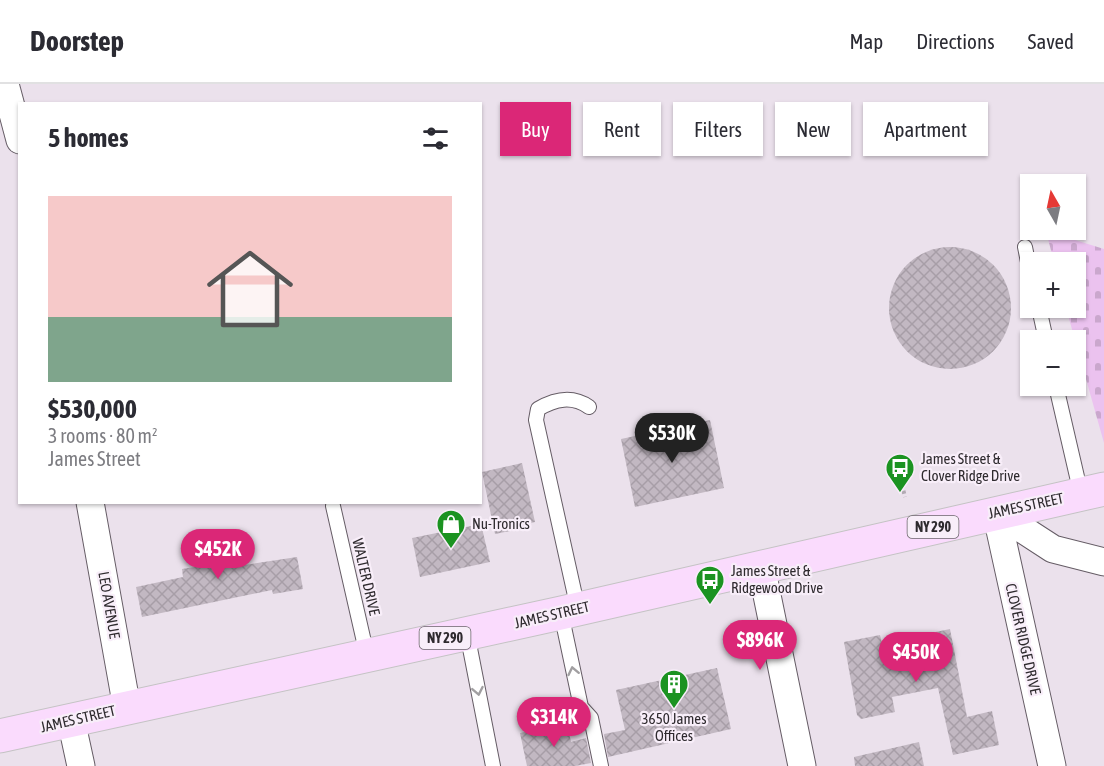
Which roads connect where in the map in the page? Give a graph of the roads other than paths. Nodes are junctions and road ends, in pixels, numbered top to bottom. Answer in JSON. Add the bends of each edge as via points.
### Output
{"nodes":[{"id":1,"x":5,"y":84,"type":"edge"},
{"id":2,"x":18,"y":133,"type":"edge"},
{"id":3,"x":1025,"y":247,"type":"dead end"},
{"id":4,"x":1026,"y":252,"type":"edge"},
{"id":5,"x":1060,"y":396,"type":"edge"},
{"id":6,"x":589,"y":407,"type":"dead end"},
{"id":7,"x":1093,"y":491,"type":"edge"},
{"id":8,"x":90,"y":504,"type":"edge"},
{"id":9,"x":333,"y":506,"type":"dead end"},
{"id":10,"x":996,"y":512,"type":"junction"},
{"id":11,"x":1104,"y":562,"type":"edge"},
{"id":12,"x":761,"y":566,"type":"junction"},
{"id":13,"x":569,"y":611,"type":"junction"},
{"id":14,"x":467,"y":633,"type":"junction"},
{"id":15,"x":367,"y":655,"type":"junction"},
{"id":16,"x":127,"y":708,"type":"junction"},
{"id":17,"x":71,"y":720,"type":"junction"},
{"id":18,"x":0,"y":736,"type":"edge"},
{"id":19,"x":81,"y":766,"type":"edge"},
{"id":20,"x":493,"y":766,"type":"edge"},
{"id":21,"x":601,"y":766,"type":"edge"},
{"id":22,"x":802,"y":766,"type":"edge"},
{"id":23,"x":1052,"y":766,"type":"edge"}],
"edges":[{"from":1,"to":2,"type":"street"},
{"from":3,"to":4,"type":"lane"},
{"from":5,"to":7,"type":"lane"},
{"from":6,"to":13,"type":"lane","via":[[572,398],[549,402],[538,409],[536,420]]},
{"from":7,"to":10,"type":"main road","name":"JAMES STREET","number":"NY 290"},
{"from":8,"to":16,"type":"street","name":"LEO AVENUE"},
{"from":9,"to":15,"type":"lane","name":"WALTER DRIVE"},
{"from":10,"to":11,"type":"street","via":[[1053,549]]},
{"from":10,"to":12,"type":"main road","name":"JAMES STREET","number":"NY 290"},
{"from":10,"to":23,"type":"street","name":"CLOVER RIDGE DRIVE"},
{"from":12,"to":13,"type":"main road","name":"JAMES STREET","number":"NY 290"},
{"from":12,"to":22,"type":"street"},
{"from":13,"to":14,"type":"main road","name":"JAMES STREET","number":"NY 290"},
{"from":21,"to":13,"type":"lane","one_way":true,"via":[[591,718],[581,707]]},
{"from":14,"to":15,"type":"main road","name":"JAMES STREET","number":"NY 290"},
{"from":14,"to":20,"type":"lane","one_way":true},
{"from":15,"to":16,"type":"main road","name":"JAMES STREET","number":"NY 290"},
{"from":16,"to":17,"type":"main road","name":"JAMES STREET","number":"NY 290"},
{"from":17,"to":18,"type":"main road","name":"JAMES STREET","number":"NY 290"},
{"from":17,"to":19,"type":"street"}]}
